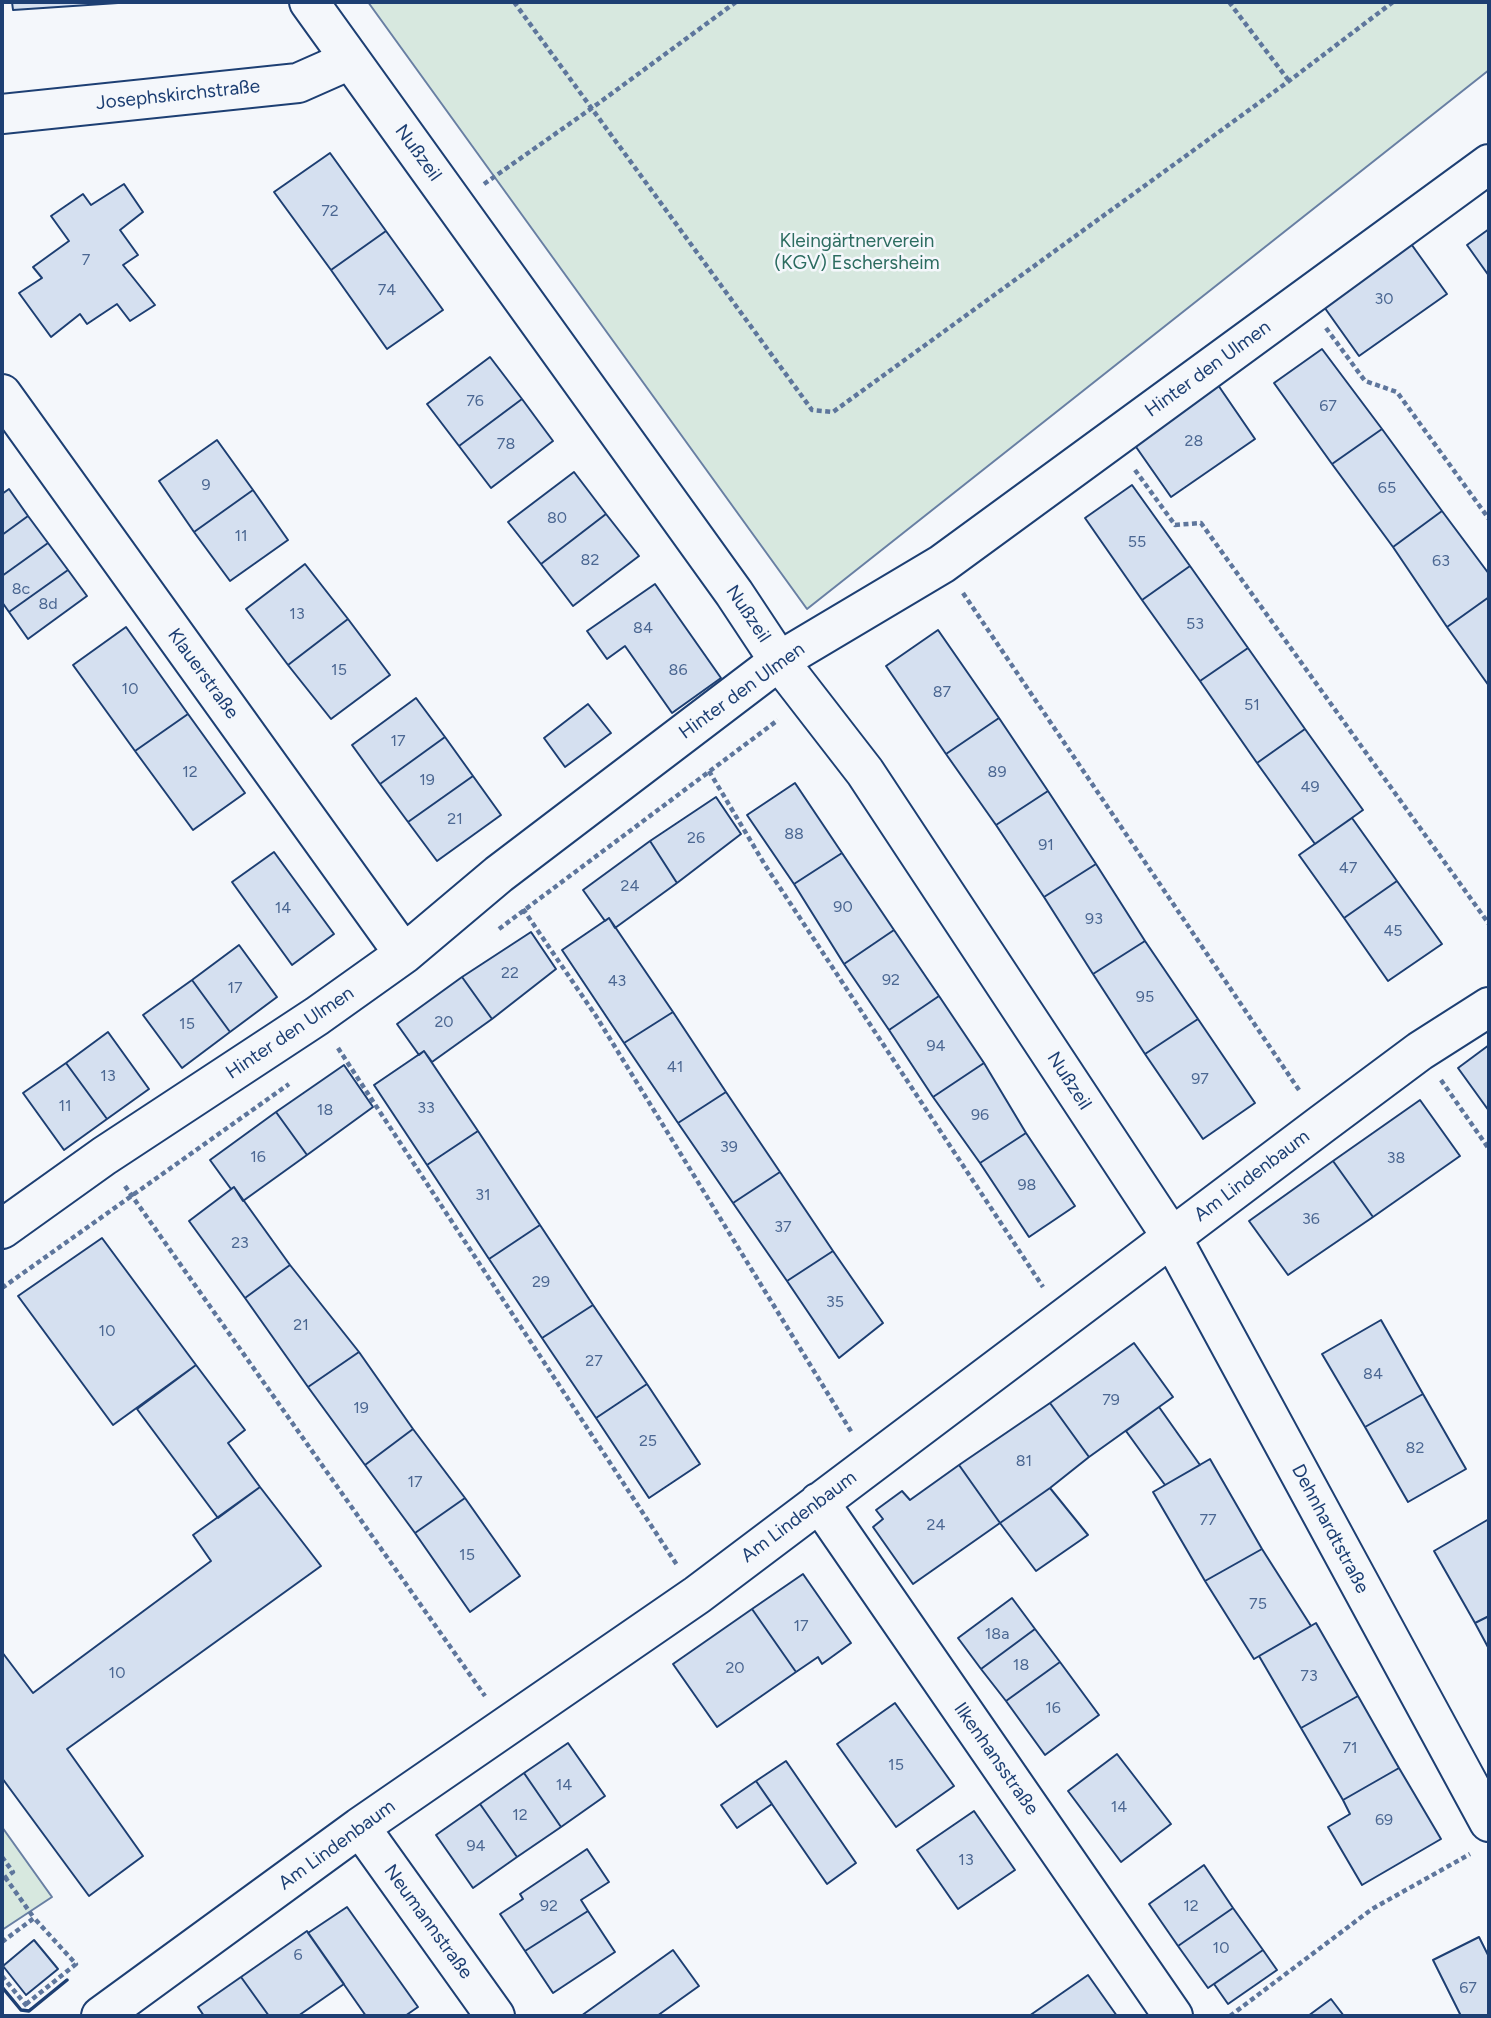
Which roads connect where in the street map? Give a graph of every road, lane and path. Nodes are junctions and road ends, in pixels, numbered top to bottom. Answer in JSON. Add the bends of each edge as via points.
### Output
{"nodes":[{"id":1,"x":309,"y":2,"type":"edge"},
{"id":2,"x":514,"y":2,"type":"edge"},
{"id":3,"x":736,"y":2,"type":"edge"},
{"id":4,"x":1229,"y":2,"type":"edge"},
{"id":5,"x":1393,"y":2,"type":"edge"},
{"id":6,"x":350,"y":60,"type":"junction"},
{"id":7,"x":1289,"y":81,"type":"junction"},
{"id":8,"x":592,"y":108,"type":"junction"},
{"id":9,"x":2,"y":114,"type":"edge"},
{"id":10,"x":1489,"y":164,"type":"edge"},
{"id":11,"x":455,"y":204,"type":"junction"},
{"id":12,"x":1305,"y":299,"type":"junction"},
{"id":13,"x":2,"y":394,"type":"edge"},
{"id":14,"x":1111,"y":439,"type":"junction"},
{"id":15,"x":1489,"y":519,"type":"edge"},
{"id":16,"x":942,"y":564,"type":"junction"},
{"id":17,"x":779,"y":661,"type":"junction"},
{"id":18,"x":685,"y":732,"type":"junction"},
{"id":19,"x":499,"y":874,"type":"junction"},
{"id":20,"x":1489,"y":925,"type":"edge"},
{"id":21,"x":404,"y":954,"type":"junction"},
{"id":22,"x":1489,"y":1006,"type":"edge"},
{"id":23,"x":317,"y":1016,"type":"junction"},
{"id":24,"x":1420,"y":1051,"type":"junction"},
{"id":25,"x":1322,"y":1124,"type":"junction"},
{"id":26,"x":1489,"y":1149,"type":"edge"},
{"id":27,"x":104,"y":1156,"type":"junction"},
{"id":28,"x":132,"y":1196,"type":"junction"},
{"id":29,"x":2,"y":1229,"type":"edge"},
{"id":30,"x":1171,"y":1236,"type":"junction"},
{"id":31,"x":2,"y":1288,"type":"edge"},
{"id":32,"x":1063,"y":1318,"type":"junction"},
{"id":33,"x":871,"y":1464,"type":"junction"},
{"id":34,"x":819,"y":1502,"type":"junction"},
{"id":35,"x":697,"y":1595,"type":"junction"},
{"id":36,"x":506,"y":1726,"type":"junction"},
{"id":37,"x":360,"y":1827,"type":"junction"},
{"id":38,"x":1483,"y":1836,"type":"edge"},
{"id":39,"x":2,"y":1857,"type":"edge"},
{"id":40,"x":4,"y":1879,"type":"edge"},
{"id":41,"x":34,"y":1918,"type":"junction"},
{"id":42,"x":2,"y":1942,"type":"edge"},
{"id":43,"x":2,"y":1976,"type":"edge"},
{"id":44,"x":26,"y":2005,"type":"junction"},
{"id":45,"x":30,"y":2010,"type":"dead end"},
{"id":46,"x":100,"y":2016,"type":"edge"},
{"id":47,"x":495,"y":2016,"type":"edge"},
{"id":48,"x":1173,"y":2016,"type":"edge"},
{"id":49,"x":1230,"y":2016,"type":"edge"}],
"edges":[{"from":1,"to":6,"type":"street","name":"Nußzeil"},
{"from":2,"to":8,"type":"path"},
{"from":3,"to":8,"type":"path"},
{"from":4,"to":7,"type":"path"},
{"from":5,"to":7,"type":"path"},
{"from":6,"to":9,"type":"street","name":"Josephskirchstraße","via":[[298,82]]},
{"from":6,"to":11,"type":"street","name":"Nußzeil"},
{"from":7,"to":8,"type":"path","via":[[833,412],[812,410]]},
{"from":8,"to":11,"type":"path"},
{"from":10,"to":12,"type":"street","name":"Hinter den Ulmen"},
{"from":11,"to":17,"type":"street","name":"Nußzeil"},
{"from":12,"to":14,"type":"street","name":"Hinter den Ulmen"},
{"from":12,"to":15,"type":"path","via":[[1365,381],[1397,392]]},
{"from":13,"to":21,"type":"street","name":"Klauerstraße"},
{"from":14,"to":16,"type":"street","name":"Hinter den Ulmen"},
{"from":14,"to":20,"type":"path","via":[[1175,525],[1201,523]]},
{"from":16,"to":17,"type":"street","name":"Hinter den Ulmen"},
{"from":16,"to":25,"type":"path"},
{"from":17,"to":18,"type":"street","name":"Hinter den Ulmen"},
{"from":17,"to":30,"type":"street","name":"Nußzeil","via":[[865,772]]},
{"from":18,"to":19,"type":"street","name":"Hinter den Ulmen"},
{"from":18,"to":32,"type":"path","via":[[765,865]]},
{"from":19,"to":21,"type":"street","name":"Hinter den Ulmen"},
{"from":19,"to":33,"type":"path","via":[[596,1016]]},
{"from":21,"to":23,"type":"street","name":"Hinter den Ulmen"},
{"from":22,"to":24,"type":"street","name":"Am Lindenbaum"},
{"from":23,"to":27,"type":"street","name":"Hinter den Ulmen"},
{"from":23,"to":35,"type":"path"},
{"from":24,"to":25,"type":"street","name":"Am Lindenbaum"},
{"from":24,"to":26,"type":"path"},
{"from":25,"to":30,"type":"street","name":"Am Lindenbaum"},
{"from":27,"to":28,"type":"path"},
{"from":27,"to":29,"type":"street","name":"Hinter den Ulmen"},
{"from":28,"to":31,"type":"path"},
{"from":28,"to":36,"type":"path"},
{"from":30,"to":32,"type":"street","name":"Am Lindenbaum"},
{"from":30,"to":38,"type":"street","name":"Dehnhardtstraße"},
{"from":32,"to":33,"type":"street","name":"Am Lindenbaum"},
{"from":33,"to":34,"type":"street","name":"Am Lindenbaum"},
{"from":34,"to":35,"type":"street","name":"Am Lindenbaum"},
{"from":34,"to":48,"type":"street","name":"Ilkenhansstraße"},
{"from":35,"to":36,"type":"street","name":"Am Lindenbaum"},
{"from":36,"to":37,"type":"street","name":"Am Lindenbaum"},
{"from":37,"to":46,"type":"street","name":"Am Lindenbaum"},
{"from":37,"to":47,"type":"street","name":"Neumannstraße"},
{"from":38,"to":49,"type":"path","via":[[1372,1909]]},
{"from":39,"to":40,"type":"path","via":[[13,1872]]},
{"from":40,"to":41,"type":"path"},
{"from":41,"to":42,"type":"path"},
{"from":41,"to":44,"type":"path","via":[[76,1964]]},
{"from":43,"to":44,"type":"path"},
{"from":44,"to":45,"type":"path"}]}
